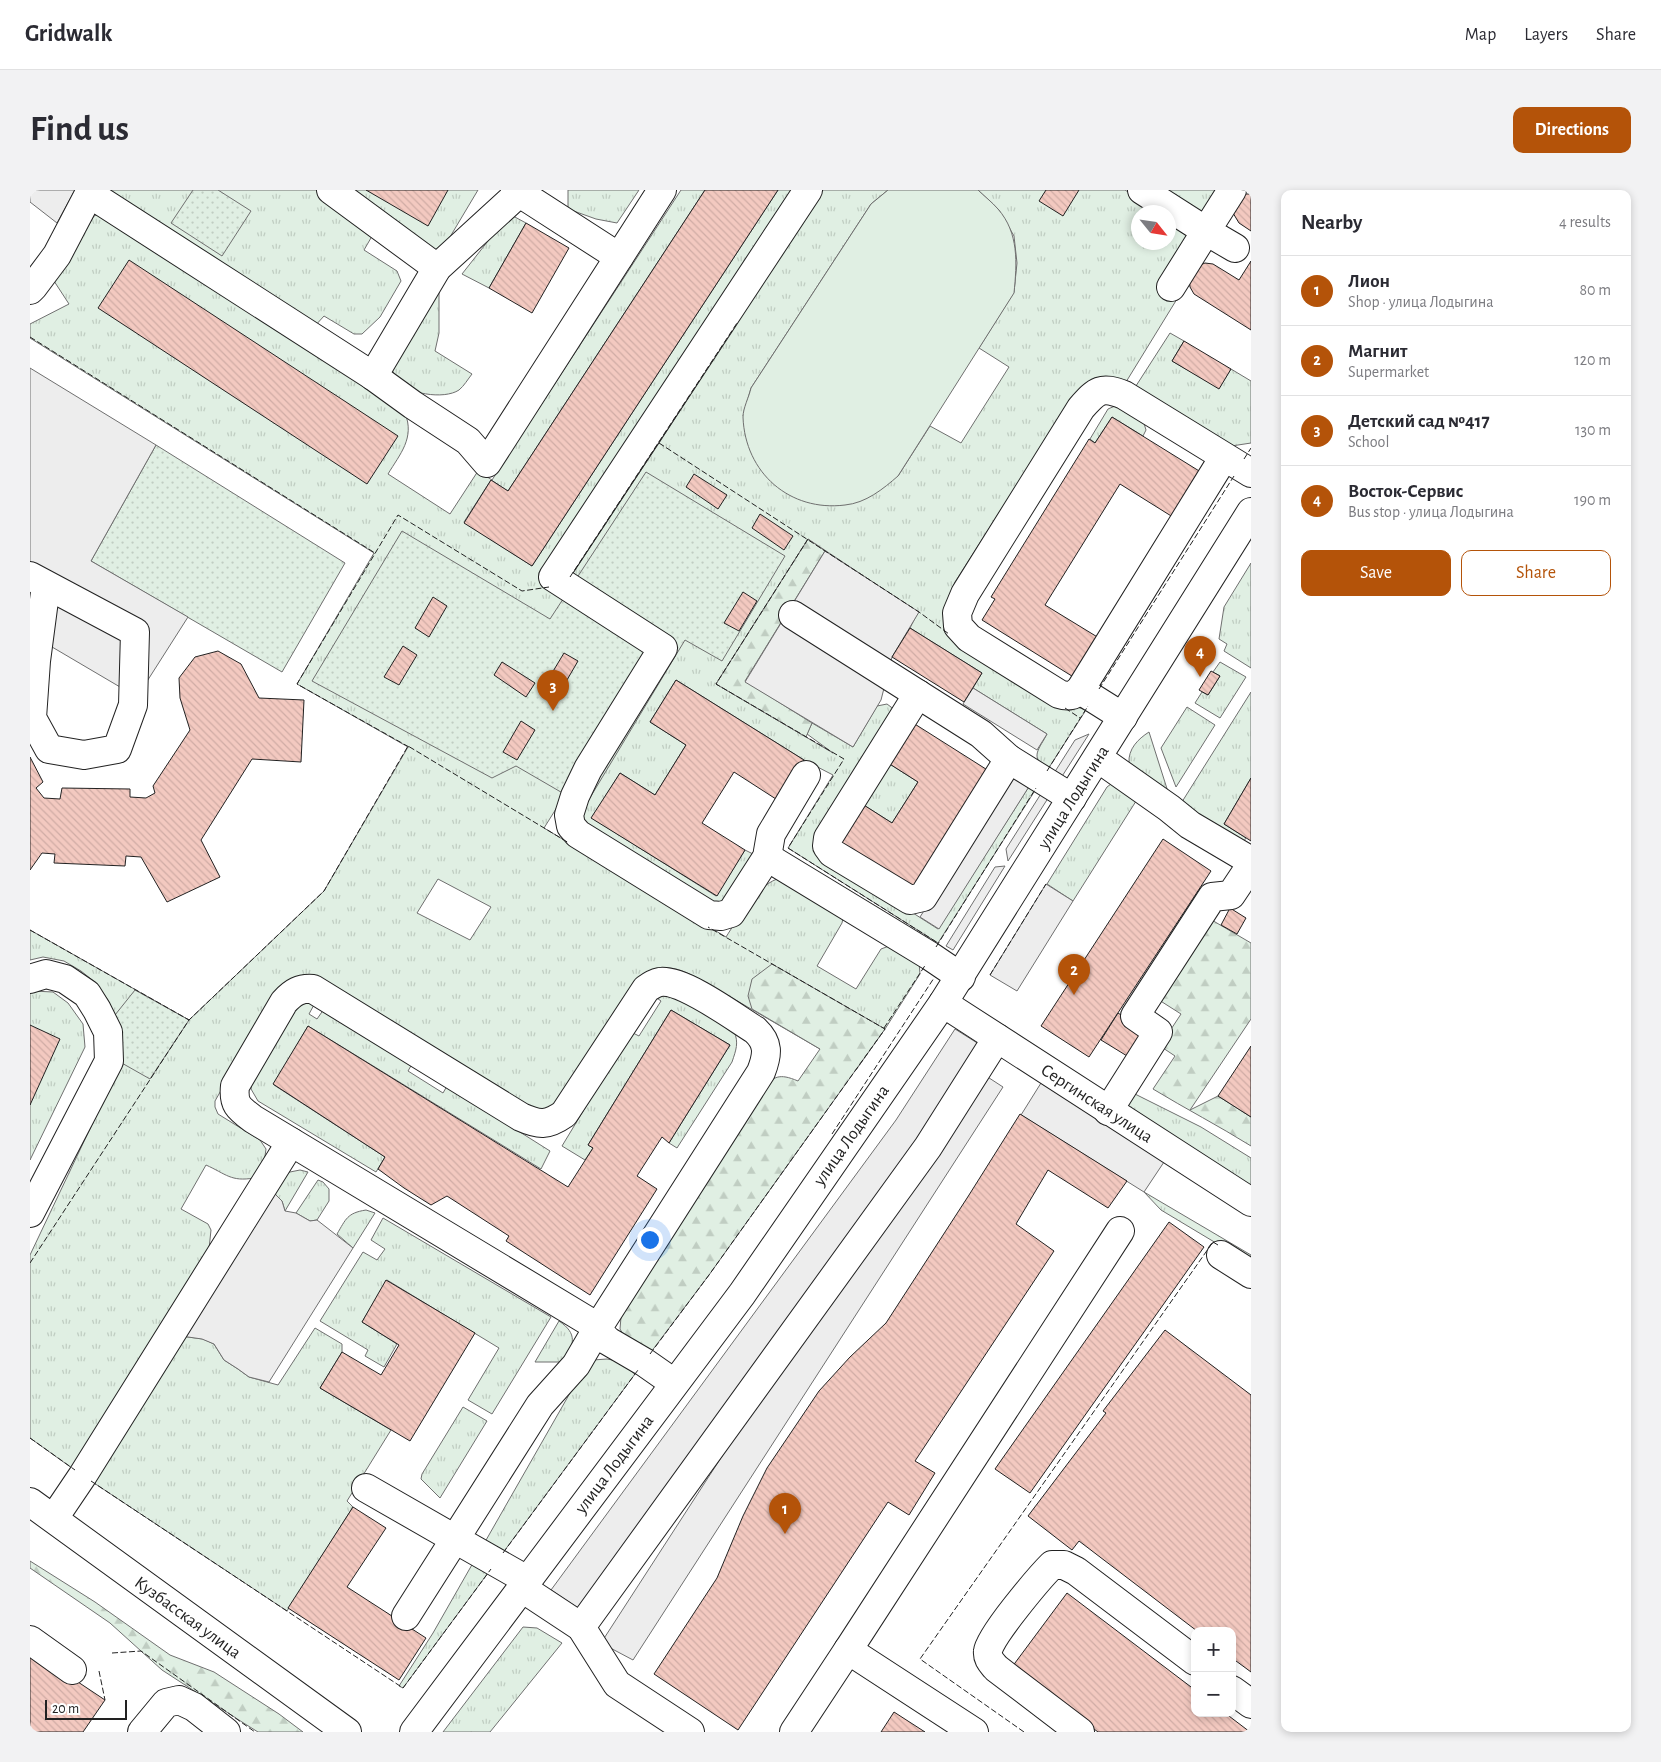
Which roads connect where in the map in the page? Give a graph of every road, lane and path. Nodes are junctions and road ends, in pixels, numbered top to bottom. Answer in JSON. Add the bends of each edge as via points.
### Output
{"nodes":[{"id":1,"x":331,"y":190,"type":"edge"},
{"id":2,"x":662,"y":190,"type":"edge"},
{"id":3,"x":808,"y":190,"type":"edge"},
{"id":4,"x":1142,"y":190,"type":"edge"},
{"id":5,"x":1232,"y":190,"type":"edge"},
{"id":6,"x":90,"y":192,"type":"edge"},
{"id":7,"x":517,"y":192,"type":"edge"},
{"id":8,"x":1206,"y":231,"type":"junction"},
{"id":9,"x":1235,"y":248,"type":"dead end"},
{"id":10,"x":619,"y":257,"type":"junction"},
{"id":11,"x":437,"y":268,"type":"junction"},
{"id":12,"x":1171,"y":288,"type":"dead end"},
{"id":13,"x":30,"y":290,"type":"edge"},
{"id":14,"x":373,"y":376,"type":"junction"},
{"id":15,"x":1224,"y":458,"type":"junction"},
{"id":16,"x":1251,"y":473,"type":"edge"},
{"id":17,"x":1251,"y":512,"type":"edge"},
{"id":18,"x":38,"y":580,"type":"edge"},
{"id":19,"x":793,"y":615,"type":"dead end"},
{"id":20,"x":1080,"y":690,"type":"junction"},
{"id":21,"x":918,"y":694,"type":"junction"},
{"id":22,"x":1123,"y":717,"type":"junction"},
{"id":23,"x":1098,"y":758,"type":"junction"},
{"id":24,"x":1010,"y":759,"type":"junction"},
{"id":25,"x":806,"y":774,"type":"dead end"},
{"id":26,"x":1072,"y":798,"type":"junction"},
{"id":27,"x":767,"y":857,"type":"junction"},
{"id":28,"x":1251,"y":861,"type":"edge"},
{"id":29,"x":1251,"y":865,"type":"edge"},
{"id":30,"x":960,"y":977,"type":"junction"},
{"id":31,"x":30,"y":979,"type":"edge"},
{"id":32,"x":943,"y":1003,"type":"junction"},
{"id":33,"x":996,"y":1038,"type":"junction"},
{"id":34,"x":1108,"y":1111,"type":"junction"},
{"id":35,"x":291,"y":1142,"type":"junction"},
{"id":36,"x":1251,"y":1202,"type":"edge"},
{"id":37,"x":30,"y":1214,"type":"edge"},
{"id":38,"x":1120,"y":1231,"type":"dead end"},
{"id":39,"x":1221,"y":1255,"type":"dead end"},
{"id":40,"x":1251,"y":1274,"type":"edge"},
{"id":41,"x":597,"y":1329,"type":"junction"},
{"id":42,"x":674,"y":1383,"type":"junction"},
{"id":43,"x":366,"y":1488,"type":"dead end"},
{"id":44,"x":30,"y":1502,"type":"edge"},
{"id":45,"x":54,"y":1518,"type":"junction"},
{"id":46,"x":455,"y":1539,"type":"junction"},
{"id":47,"x":524,"y":1584,"type":"junction"},
{"id":48,"x":406,"y":1616,"type":"dead end"},
{"id":49,"x":580,"y":1627,"type":"junction"},
{"id":50,"x":30,"y":1640,"type":"edge"},
{"id":51,"x":848,"y":1650,"type":"junction"},
{"id":52,"x":1191,"y":1658,"type":"edge"},
{"id":53,"x":72,"y":1670,"type":"dead end"},
{"id":54,"x":1236,"y":1693,"type":"edge"},
{"id":55,"x":1251,"y":1704,"type":"edge"},
{"id":56,"x":142,"y":1732,"type":"edge"},
{"id":57,"x":226,"y":1732,"type":"edge"},
{"id":58,"x":347,"y":1732,"type":"edge"},
{"id":59,"x":414,"y":1732,"type":"edge"},
{"id":60,"x":690,"y":1732,"type":"edge"},
{"id":61,"x":794,"y":1732,"type":"edge"},
{"id":62,"x":974,"y":1732,"type":"edge"},
{"id":63,"x":1080,"y":1732,"type":"edge"}],
"edges":[{"from":1,"to":11,"type":"main road"},
{"from":2,"to":10,"type":"main road"},
{"from":3,"to":27,"type":"main road","via":[[553,577],[663,648],[588,769],[569,815],[571,826],[578,834],[709,915],[731,913]]},
{"from":4,"to":8,"type":"main road"},
{"from":5,"to":8,"type":"main road"},
{"from":6,"to":13,"type":"main road","via":[[58,255]]},
{"from":6,"to":14,"type":"main road"},
{"from":7,"to":10,"type":"main road"},
{"from":7,"to":11,"type":"main road"},
{"from":8,"to":9,"type":"main road"},
{"from":8,"to":12,"type":"main road"},
{"from":10,"to":14,"type":"main road","via":[[488,463],[468,441]]},
{"from":11,"to":14,"type":"main road"},
{"from":15,"to":16,"type":"main road"},
{"from":15,"to":20,"type":"main road"},
{"from":15,"to":20,"type":"main road","via":[[1124,395],[1109,389],[1094,394],[1081,408],[970,585],[958,613],[958,626],[969,638],[1059,694],[1074,695]]},
{"from":17,"to":22,"type":"main road","name":"улица Лодыгина"},
{"from":18,"to":18,"type":"main road","via":[[32,718],[49,749],[84,755],[117,749],[133,705],[135,632]]},
{"from":19,"to":21,"type":"main road"},
{"from":20,"to":22,"type":"main road"},
{"from":21,"to":24,"type":"main road","via":[[981,734]]},
{"from":21,"to":24,"type":"main road","via":[[828,838],[827,846],[832,853],[910,900],[923,897]]},
{"from":22,"to":23,"type":"main road","name":"улица Лодыгина"},
{"from":23,"to":26,"type":"main road","name":"улица Лодыгина"},
{"from":23,"to":28,"type":"main road","via":[[1190,825]]},
{"from":24,"to":26,"type":"main road"},
{"from":25,"to":27,"type":"main road","via":[[771,834]]},
{"from":26,"to":30,"type":"main road","name":"улица Лодыгина"},
{"from":27,"to":30,"type":"main road"},
{"from":29,"to":34,"type":"main road","via":[[1231,895],[1212,897],[1135,1016],[1158,1032]]},
{"from":30,"to":32,"type":"main road","name":"улица Лодыгина"},
{"from":31,"to":37,"type":"main road","via":[[46,974],[65,979],[87,994],[108,1032],[109,1061]]},
{"from":32,"to":33,"type":"main road","name":"Сергинская улица"},
{"from":32,"to":42,"type":"main road","name":"улица Лодыгина","via":[[742,1294]]},
{"from":33,"to":34,"type":"main road","name":"Сергинская улица"},
{"from":33,"to":49,"type":"main road","via":[[928,1147]]},
{"from":34,"to":36,"type":"main road","name":"Сергинская улица"},
{"from":35,"to":41,"type":"main road"},
{"from":35,"to":41,"type":"main road","via":[[241,1110],[234,1097],[240,1075],[284,1002],[299,990],[314,989],[521,1117],[543,1124],[564,1114],[646,989],[661,982],[689,989],[762,1037],[766,1048],[765,1061]]},
{"from":35,"to":45,"type":"main road"},
{"from":38,"to":51,"type":"main road"},
{"from":39,"to":40,"type":"main road"},
{"from":41,"to":42,"type":"main road","via":[[608,1341]]},
{"from":41,"to":46,"type":"main road","via":[[576,1365],[540,1405]]},
{"from":42,"to":47,"type":"main road","name":"улица Лодыгина"},
{"from":43,"to":46,"type":"main road"},
{"from":44,"to":45,"type":"main road","name":"Кузбасская улица"},
{"from":45,"to":58,"type":"main road","name":"Кузбасская улица"},
{"from":46,"to":47,"type":"main road"},
{"from":46,"to":48,"type":"main road"},
{"from":47,"to":49,"type":"main road"},
{"from":47,"to":59,"type":"main road","name":"улица Лодыгина"},
{"from":49,"to":60,"type":"main road","via":[[617,1684]]},
{"from":50,"to":53,"type":"main road"},
{"from":51,"to":61,"type":"main road"},
{"from":51,"to":62,"type":"main road"},
{"from":52,"to":63,"type":"main road","via":[[1076,1570],[1052,1565],[994,1638],[988,1659]]},
{"from":54,"to":55,"type":"main road"},
{"from":56,"to":57,"type":"main road","via":[[166,1703],[178,1700]]}]}
